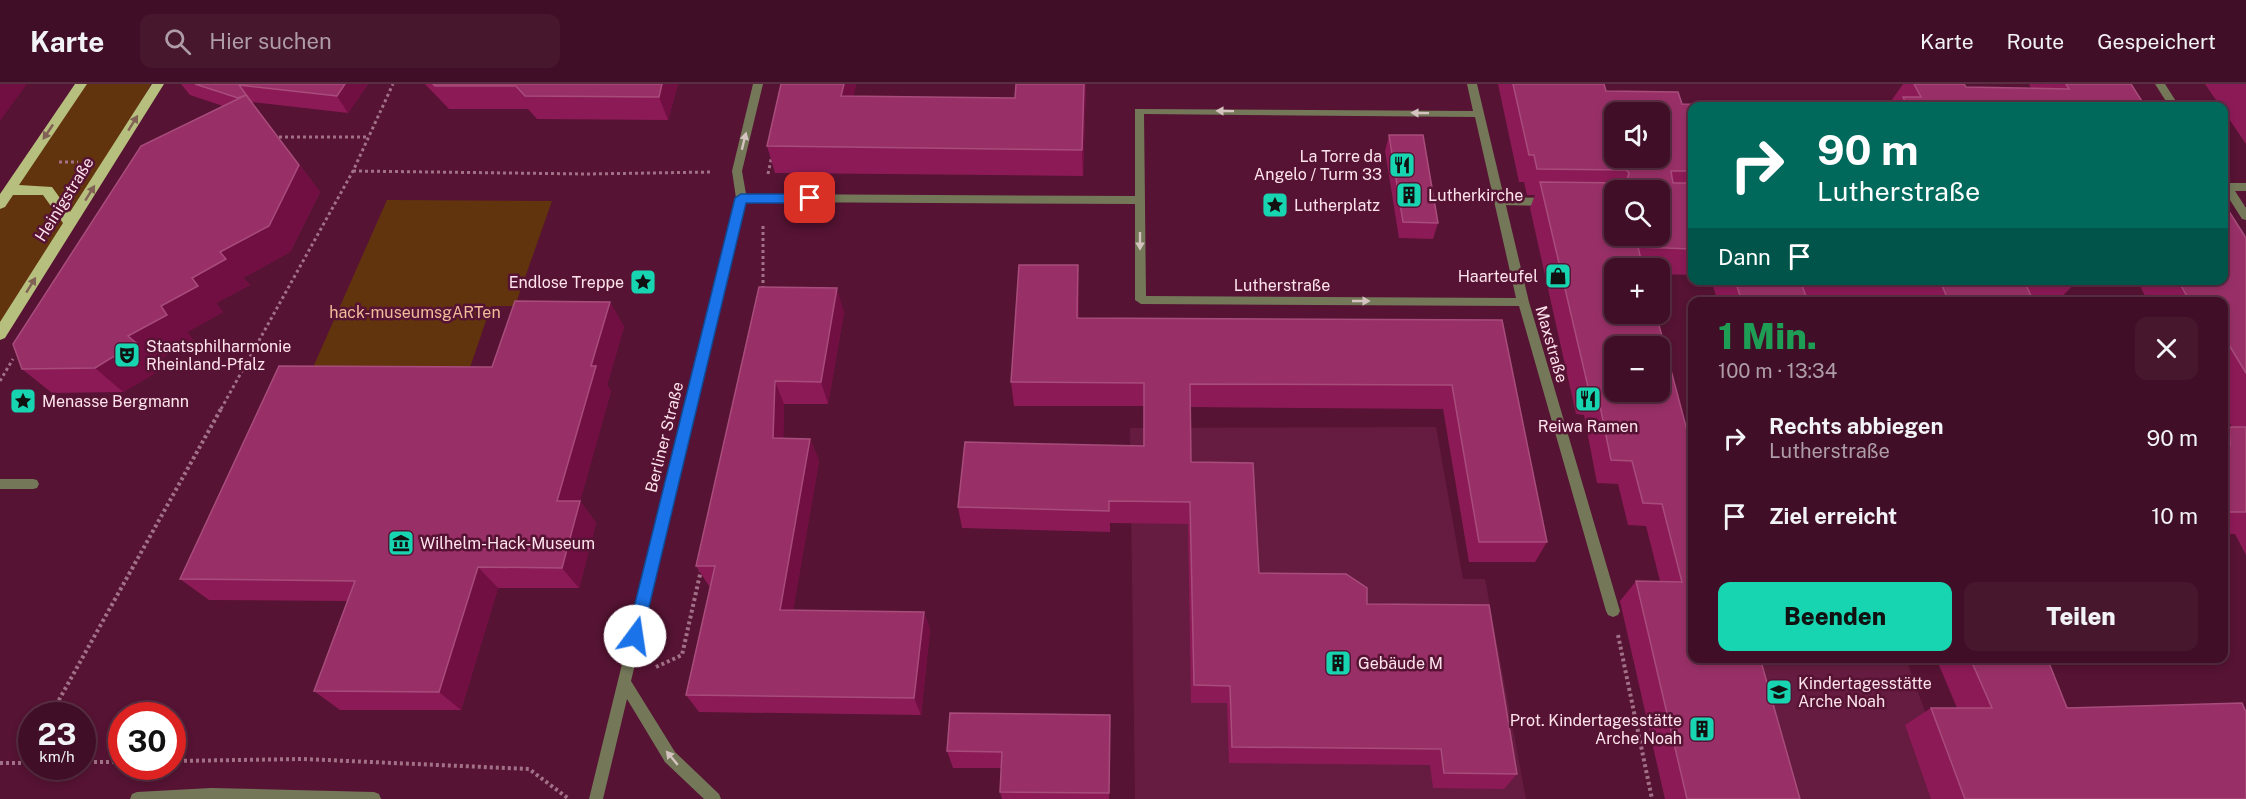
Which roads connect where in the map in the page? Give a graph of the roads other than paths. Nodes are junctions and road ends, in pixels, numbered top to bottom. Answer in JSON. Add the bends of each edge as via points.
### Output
{"nodes":[{"id":1,"x":81,"y":84,"type":"edge"},
{"id":2,"x":158,"y":84,"type":"edge"},
{"id":3,"x":758,"y":84,"type":"edge"},
{"id":4,"x":1472,"y":84,"type":"edge"},
{"id":5,"x":2160,"y":84,"type":"edge"},
{"id":6,"x":2171,"y":102,"type":"edge"},
{"id":7,"x":1478,"y":114,"type":"junction"},
{"id":8,"x":2228,"y":184,"type":"edge"},
{"id":9,"x":2246,"y":187,"type":"edge"},
{"id":10,"x":2228,"y":189,"type":"edge"},
{"id":11,"x":5,"y":190,"type":"edge"},
{"id":12,"x":741,"y":198,"type":"junction"},
{"id":13,"x":1140,"y":200,"type":"junction"},
{"id":14,"x":1499,"y":201,"type":"junction"},
{"id":15,"x":1556,"y":202,"type":"edge"},
{"id":16,"x":0,"y":204,"type":"edge"},
{"id":17,"x":2228,"y":210,"type":"edge"},
{"id":18,"x":2244,"y":213,"type":"edge"},
{"id":19,"x":71,"y":223,"type":"junction"},
{"id":20,"x":1523,"y":302,"type":"junction"},
{"id":21,"x":0,"y":334,"type":"edge"},
{"id":22,"x":0,"y":483,"type":"edge"},
{"id":23,"x":33,"y":484,"type":"dead end"},
{"id":24,"x":1613,"y":611,"type":"road end"},
{"id":25,"x":624,"y":682,"type":"junction"},
{"id":26,"x":137,"y":799,"type":"edge"},
{"id":27,"x":374,"y":799,"type":"edge"},
{"id":28,"x":596,"y":799,"type":"edge"},
{"id":29,"x":714,"y":799,"type":"edge"}],
"edges":[{"from":1,"to":11,"type":"main road","one_way":true},
{"from":19,"to":2,"type":"main road","name":"Heinigstraße","one_way":true},
{"from":12,"to":3,"type":"street","name":"Berliner Straße","one_way":true,"via":[[736,171]]},
{"from":4,"to":7,"type":"street","name":"Maxstraße"},
{"from":5,"to":6,"type":"street"},
{"from":7,"to":13,"type":"street","name":"Lutherstraße","one_way":true,"via":[[1139,111]]},
{"from":7,"to":14,"type":"street","name":"Maxstraße"},
{"from":8,"to":9,"type":"street"},
{"from":10,"to":18,"type":"street"},
{"from":11,"to":16,"type":"main road"},
{"from":11,"to":19,"type":"main road","via":[[47,190]]},
{"from":12,"to":13,"type":"street"},
{"from":12,"to":25,"type":"street","name":"Berliner Straße"},
{"from":13,"to":20,"type":"street","name":"Lutherstraße","one_way":true,"via":[[1141,300]]},
{"from":14,"to":15,"type":"street"},
{"from":14,"to":20,"type":"street","name":"Maxstraße"},
{"from":17,"to":18,"type":"street"},
{"from":21,"to":19,"type":"main road","name":"Heinigstraße","one_way":true},
{"from":20,"to":24,"type":"street","name":"Maxstraße"},
{"from":22,"to":23,"type":"street"},
{"from":25,"to":28,"type":"street","name":"Berliner Straße"},
{"from":29,"to":25,"type":"street","one_way":true,"via":[[670,757]]},
{"from":26,"to":27,"type":"street","via":[[211,795]]}]}
